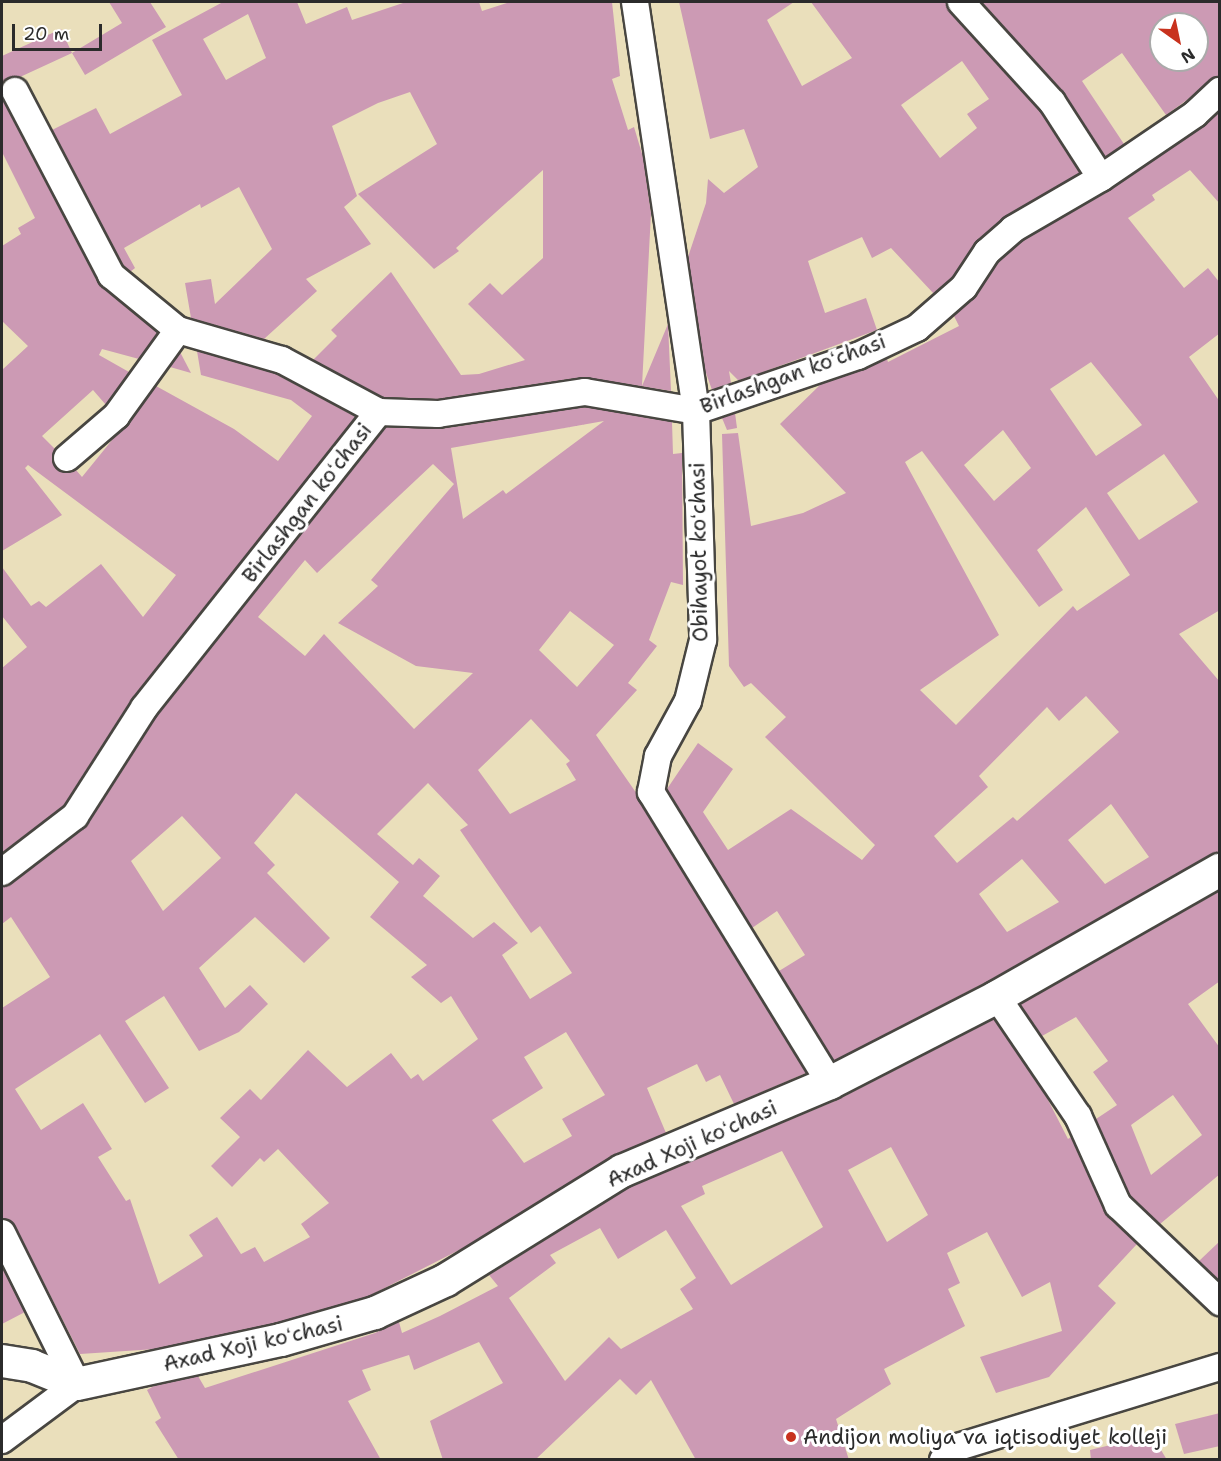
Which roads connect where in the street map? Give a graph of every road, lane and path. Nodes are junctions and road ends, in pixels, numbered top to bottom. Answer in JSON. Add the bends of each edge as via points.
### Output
{"nodes":[{"id":1,"x":634,"y":2,"type":"edge"},
{"id":2,"x":962,"y":2,"type":"edge"},
{"id":3,"x":15,"y":91,"type":"dead end"},
{"id":4,"x":1220,"y":91,"type":"edge"},
{"id":5,"x":1101,"y":178,"type":"junction"},
{"id":6,"x":178,"y":330,"type":"junction"},
{"id":7,"x":696,"y":411,"type":"junction"},
{"id":8,"x":379,"y":412,"type":"junction"},
{"id":9,"x":67,"y":458,"type":"dead end"},
{"id":10,"x":1220,"y":870,"type":"edge"},
{"id":11,"x":2,"y":872,"type":"edge"},
{"id":12,"x":997,"y":997,"type":"junction"},
{"id":13,"x":830,"y":1083,"type":"junction"},
{"id":14,"x":2,"y":1233,"type":"edge"},
{"id":15,"x":1220,"y":1302,"type":"edge"},
{"id":16,"x":2,"y":1360,"type":"edge"},
{"id":17,"x":1220,"y":1367,"type":"edge"},
{"id":18,"x":77,"y":1384,"type":"junction"},
{"id":19,"x":2,"y":1440,"type":"edge"},
{"id":20,"x":943,"y":1460,"type":"edge"}],
"edges":[{"from":1,"to":7,"type":"street","name":"Obihayot koʻchasi"},
{"from":2,"to":5,"type":"street","via":[[1052,102]]},
{"from":3,"to":6,"type":"street","via":[[111,275]]},
{"from":4,"to":5,"type":"street","name":"Birlashgan koʻchasi","via":[[1195,114]]},
{"from":5,"to":7,"type":"street","name":"Birlashgan koʻchasi","via":[[1013,229],[987,252],[964,287],[917,328],[858,356]]},
{"from":6,"to":8,"type":"street","via":[[282,360]]},
{"from":6,"to":9,"type":"street","via":[[116,416]]},
{"from":7,"to":8,"type":"street","name":"Birlashgan koʻchasi","via":[[585,392],[438,414]]},
{"from":7,"to":13,"type":"street","name":"Obihayot koʻchasi","via":[[703,640],[688,701],[657,756],[651,792]]},
{"from":8,"to":11,"type":"street","name":"Birlashgan koʻchasi","via":[[144,708],[75,816]]},
{"from":10,"to":12,"type":"street","name":"Axad Xoji koʻchasi"},
{"from":12,"to":13,"type":"street","name":"Axad Xoji koʻchasi"},
{"from":12,"to":15,"type":"street","via":[[1078,1116],[1118,1204]]},
{"from":13,"to":18,"type":"street","name":"Axad Xoji koʻchasi","via":[[622,1171],[446,1280],[375,1313],[281,1340]]},
{"from":14,"to":18,"type":"street"},
{"from":16,"to":18,"type":"street","via":[[32,1365]]},
{"from":17,"to":20,"type":"street","via":[[958,1447]]},
{"from":18,"to":19,"type":"street"}]}
